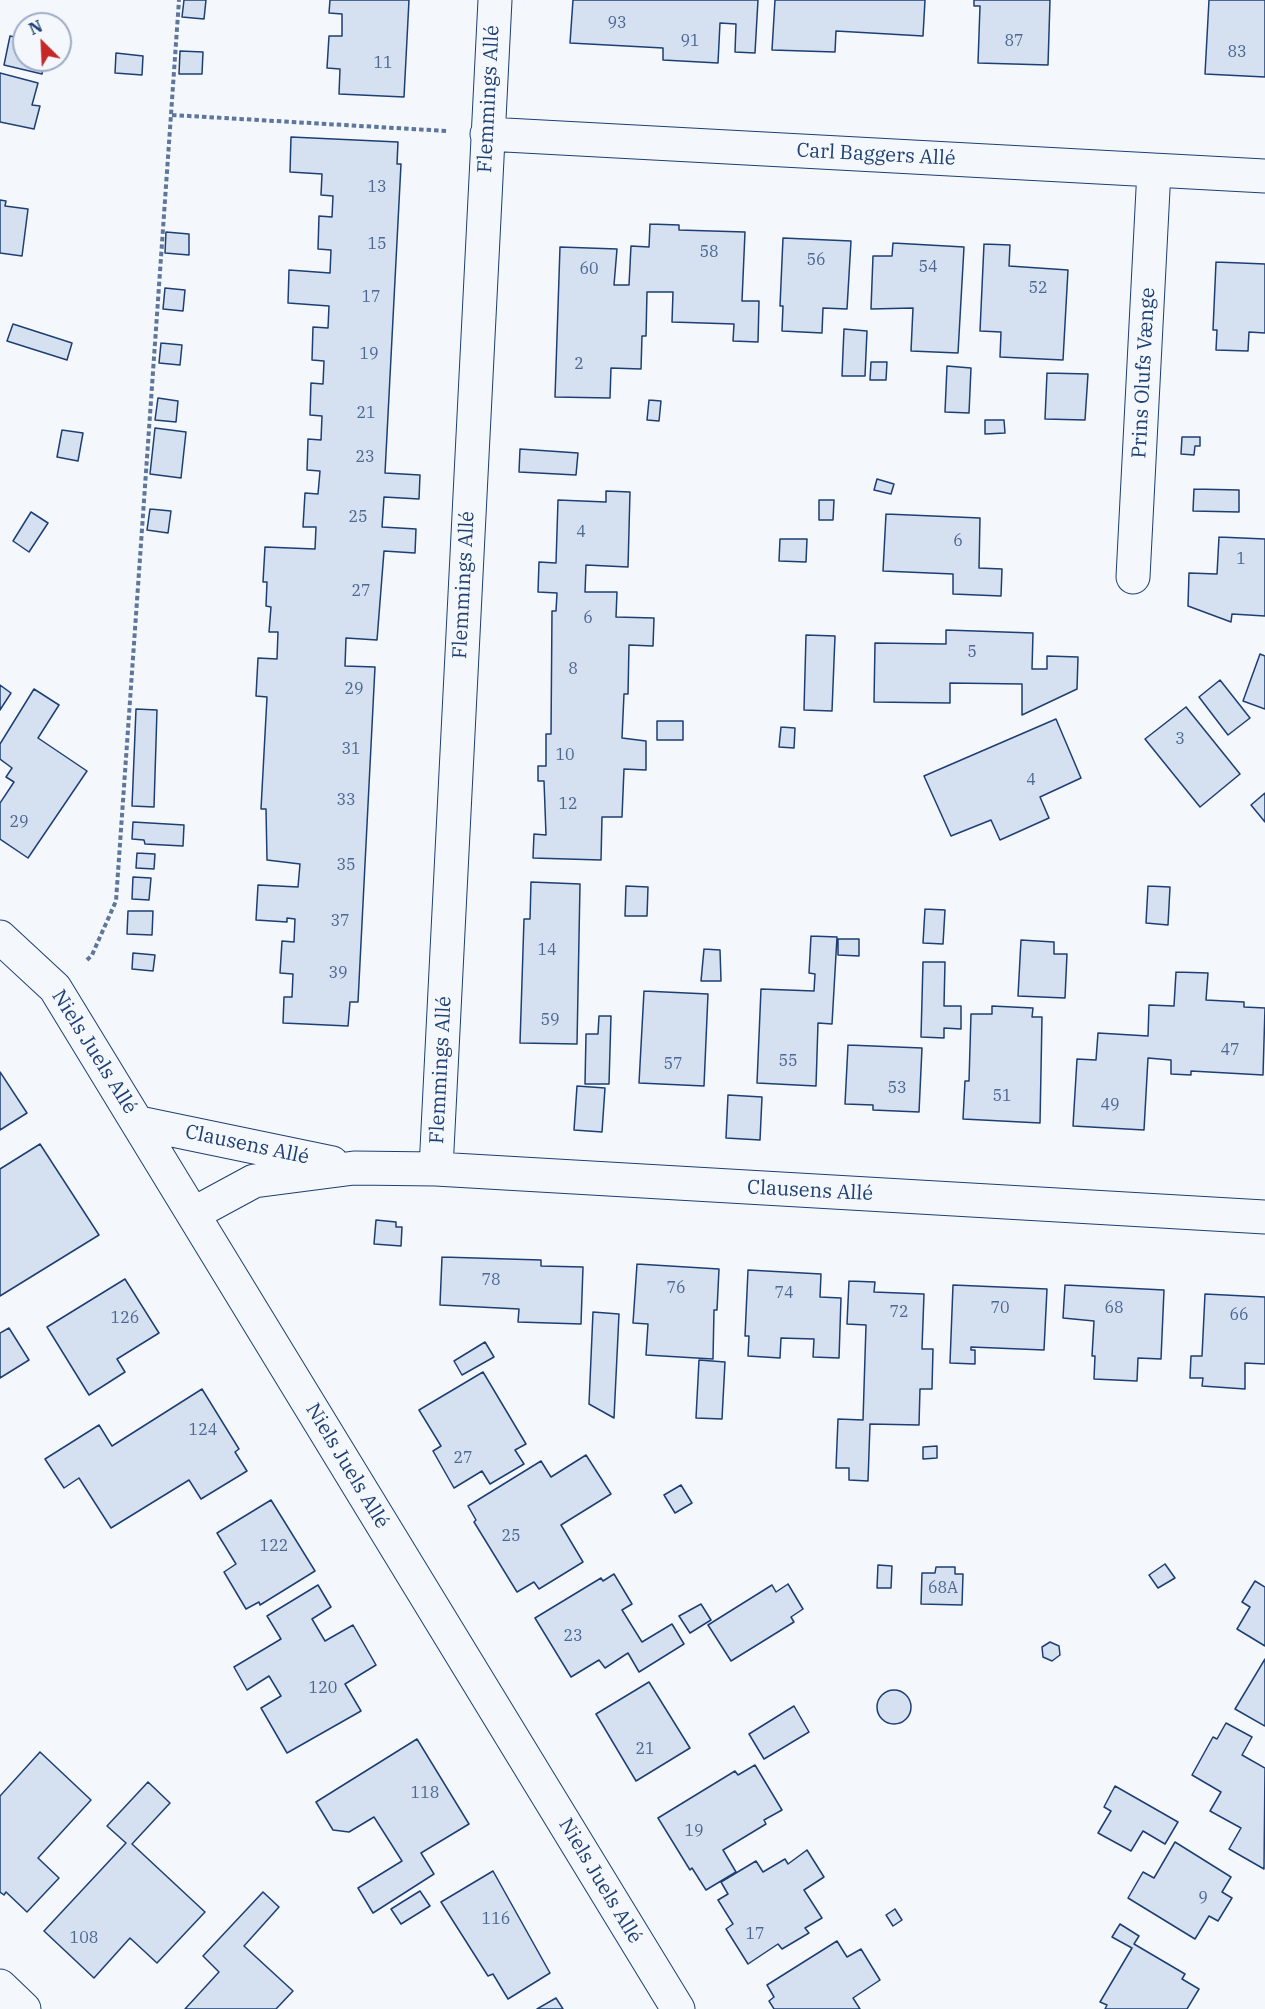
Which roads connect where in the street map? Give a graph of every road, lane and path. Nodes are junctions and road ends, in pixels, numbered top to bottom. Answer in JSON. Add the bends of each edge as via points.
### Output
{"nodes":[{"id":1,"x":179,"y":0,"type":"edge"},
{"id":2,"x":495,"y":0,"type":"edge"},
{"id":3,"x":172,"y":116,"type":"junction"},
{"id":4,"x":487,"y":134,"type":"junction"},
{"id":5,"x":1154,"y":170,"type":"junction"},
{"id":6,"x":1265,"y":176,"type":"edge"},
{"id":7,"x":1132,"y":577,"type":"dead end"},
{"id":8,"x":0,"y":937,"type":"edge"},
{"id":9,"x":55,"y":988,"type":"junction"},
{"id":10,"x":139,"y":1123,"type":"junction"},
{"id":11,"x":354,"y":1168,"type":"junction"},
{"id":12,"x":435,"y":1169,"type":"junction"},
{"id":13,"x":193,"y":1214,"type":"junction"},
{"id":14,"x":1265,"y":1217,"type":"edge"},
{"id":15,"x":0,"y":1986,"type":"edge"},
{"id":16,"x":24,"y":2009,"type":"edge"},
{"id":17,"x":678,"y":2009,"type":"edge"}],
"edges":[{"from":1,"to":3,"type":"path"},
{"from":2,"to":4,"type":"street","name":"Flemmings Allé"},
{"from":3,"to":4,"type":"path"},
{"from":3,"to":9,"type":"path","via":[[116,901],[92,955]]},
{"from":4,"to":5,"type":"street","name":"Carl Baggers Allé"},
{"from":4,"to":12,"type":"street","name":"Flemmings Allé"},
{"from":5,"to":6,"type":"street","name":"Carl Baggers Allé"},
{"from":5,"to":7,"type":"street","name":"Prins Olufs Vænge"},
{"from":8,"to":9,"type":"street","name":"Niels Juels Allé"},
{"from":9,"to":10,"type":"street","name":"Niels Juels Allé"},
{"from":10,"to":11,"type":"street","name":"Clausens Allé"},
{"from":10,"to":13,"type":"street","name":"Niels Juels Allé"},
{"from":11,"to":12,"type":"street","name":"Clausens Allé"},
{"from":11,"to":13,"type":"street","name":"Clausens Allé","via":[[254,1181]]},
{"from":12,"to":14,"type":"street","name":"Clausens Allé"},
{"from":13,"to":17,"type":"street","name":"Niels Juels Allé"},
{"from":15,"to":16,"type":"street"}]}
